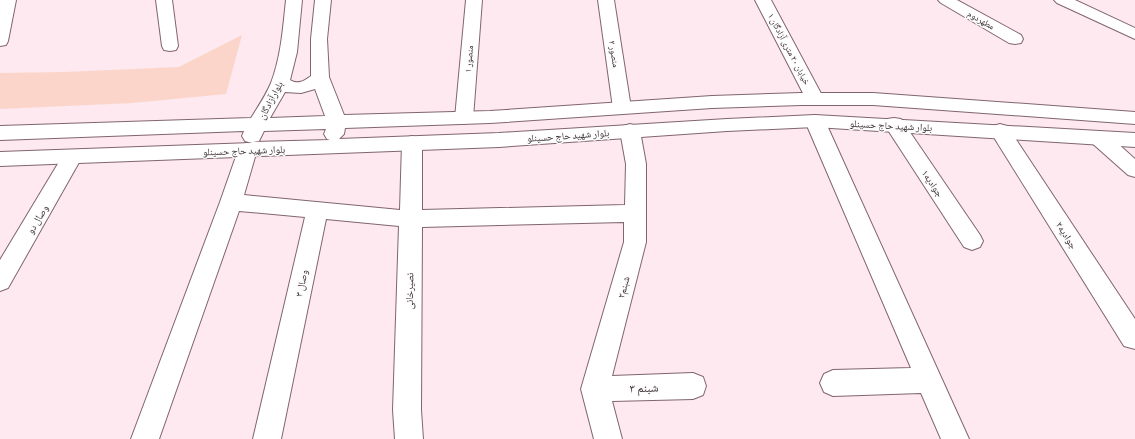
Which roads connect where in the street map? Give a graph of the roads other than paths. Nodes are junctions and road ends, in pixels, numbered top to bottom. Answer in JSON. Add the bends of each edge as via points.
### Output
{"nodes":[{"id":1,"x":8,"y":0,"type":"edge"},
{"id":2,"x":164,"y":0,"type":"edge"},
{"id":3,"x":294,"y":0,"type":"edge"},
{"id":4,"x":323,"y":0,"type":"edge"},
{"id":5,"x":474,"y":0,"type":"edge"},
{"id":6,"x":606,"y":0,"type":"edge"},
{"id":7,"x":763,"y":0,"type":"edge"},
{"id":8,"x":946,"y":0,"type":"edge"},
{"id":9,"x":1062,"y":0,"type":"edge"},
{"id":10,"x":1135,"y":34,"type":"edge"},
{"id":11,"x":1015,"y":39,"type":"dead end"},
{"id":12,"x":0,"y":41,"type":"edge"},
{"id":13,"x":170,"y":46,"type":"dead end"},
{"id":14,"x":320,"y":77,"type":"junction"},
{"id":15,"x":280,"y":82,"type":"junction"},
{"id":16,"x":622,"y":108,"type":"junction"},
{"id":17,"x":815,"y":110,"type":"junction"},
{"id":18,"x":464,"y":118,"type":"junction"},
{"id":19,"x":1135,"y":118,"type":"edge"},
{"id":20,"x":337,"y":122,"type":"junction"},
{"id":21,"x":894,"y":124,"type":"junction"},
{"id":22,"x":256,"y":125,"type":"junction"},
{"id":23,"x":630,"y":131,"type":"junction"},
{"id":24,"x":1000,"y":132,"type":"junction"},
{"id":25,"x":0,"y":133,"type":"edge"},
{"id":26,"x":1099,"y":138,"type":"junction"},
{"id":27,"x":1135,"y":140,"type":"edge"},
{"id":28,"x":412,"y":144,"type":"junction"},
{"id":29,"x":331,"y":147,"type":"junction"},
{"id":30,"x":246,"y":150,"type":"junction"},
{"id":31,"x":72,"y":157,"type":"junction"},
{"id":32,"x":0,"y":160,"type":"edge"},
{"id":33,"x":1135,"y":170,"type":"edge"},
{"id":34,"x":231,"y":202,"type":"junction"},
{"id":35,"x":316,"y":210,"type":"junction"},
{"id":36,"x":635,"y":214,"type":"junction"},
{"id":37,"x":411,"y":219,"type":"junction"},
{"id":38,"x":972,"y":241,"type":"dead end"},
{"id":39,"x":0,"y":281,"type":"edge"},
{"id":40,"x":1133,"y":338,"type":"dead end"},
{"id":41,"x":929,"y":380,"type":"junction"},
{"id":42,"x":833,"y":383,"type":"dead end"},
{"id":43,"x":693,"y":386,"type":"dead end"},
{"id":44,"x":595,"y":389,"type":"junction"},
{"id":45,"x":145,"y":439,"type":"edge"},
{"id":46,"x":267,"y":439,"type":"edge"},
{"id":47,"x":409,"y":439,"type":"edge"},
{"id":48,"x":608,"y":439,"type":"edge"},
{"id":49,"x":955,"y":439,"type":"edge"}],
"edges":[{"from":1,"to":12,"type":"street"},
{"from":2,"to":13,"type":"street"},
{"from":3,"to":15,"type":"street","name":"بلوارآزادگان","via":[[289,45]]},
{"from":4,"to":14,"type":"street","via":[[319,39]]},
{"from":5,"to":18,"type":"street","name":"منصور ۱"},
{"from":6,"to":16,"type":"street","name":"منصور ۲"},
{"from":7,"to":17,"type":"street","name":"۱ خیابان ۲۰ متری آزادگان"},
{"from":8,"to":11,"type":"street","name":"مطهردوم"},
{"from":9,"to":10,"type":"street"},
{"from":14,"to":15,"type":"street","via":[[313,84],[301,88],[286,87]]},
{"from":14,"to":20,"type":"street"},
{"from":15,"to":22,"type":"street","name":"بلوارآزادگان"},
{"from":16,"to":17,"type":"street","name":"بلوار شهید حاج حسینلو","via":[[720,102]]},
{"from":16,"to":18,"type":"street","name":"بلوار شهید حاج حسینلو"},
{"from":17,"to":19,"type":"street","name":"بلوار شهید حاج حسینلو","via":[[873,99]]},
{"from":17,"to":21,"type":"street","name":"بلوار شهید حاج حسینلو"},
{"from":17,"to":23,"type":"street","name":"بلوار شهید حاج حسینلو"},
{"from":17,"to":41,"type":"street","name":"۱ خیابان ۲۰ متری آزادگان"},
{"from":18,"to":20,"type":"street","name":"بلوار شهید حاج حسینلو"},
{"from":20,"to":22,"type":"street","name":"بلوار شهید حاج حسینلو"},
{"from":20,"to":29,"type":"street"},
{"from":21,"to":24,"type":"street","name":"بلوار شهید حاج حسینلو"},
{"from":21,"to":38,"type":"street","name":"جوادیه۱"},
{"from":22,"to":25,"type":"street","name":"بلوار شهید حاج حسینلو"},
{"from":22,"to":30,"type":"street","name":"بلوارآزادگان"},
{"from":23,"to":28,"type":"street","name":"بلوار شهید حاج حسینلو"},
{"from":23,"to":36,"type":"street","name":"شبنم۲","via":[[636,164]]},
{"from":24,"to":26,"type":"street","name":"بلوار شهید حاج حسینلو"},
{"from":24,"to":40,"type":"street","name":"جوادیه۲"},
{"from":26,"to":27,"type":"street","name":"بلوار شهید حاج حسینلو"},
{"from":26,"to":33,"type":"street"},
{"from":28,"to":29,"type":"street","name":"بلوار شهید حاج حسینلو"},
{"from":28,"to":37,"type":"street","name":"نصیرخانی"},
{"from":29,"to":30,"type":"street","name":"بلوار شهید حاج حسینلو"},
{"from":30,"to":31,"type":"street","name":"بلوار شهید حاج حسینلو"},
{"from":30,"to":34,"type":"street","name":"بلوارآزادگان"},
{"from":31,"to":32,"type":"street","name":"بلوار شهید حاج حسینلو"},
{"from":31,"to":39,"type":"street","name":"وصال دو"},
{"from":34,"to":35,"type":"street"},
{"from":34,"to":45,"type":"street","name":"بلوارآزادگان"},
{"from":35,"to":37,"type":"street"},
{"from":35,"to":46,"type":"street","name":"وصال ۳"},
{"from":36,"to":37,"type":"street"},
{"from":36,"to":44,"type":"street","name":"شبنم۲","via":[[635,242]]},
{"from":37,"to":47,"type":"street","name":"نصیرخانی","via":[[407,410]]},
{"from":41,"to":42,"type":"street"},
{"from":41,"to":49,"type":"street","name":"۱ خیابان ۲۰ متری آزادگان"},
{"from":43,"to":44,"type":"street","name":"شبنم ۳"},
{"from":44,"to":48,"type":"street","name":"شبنم۲"}]}
